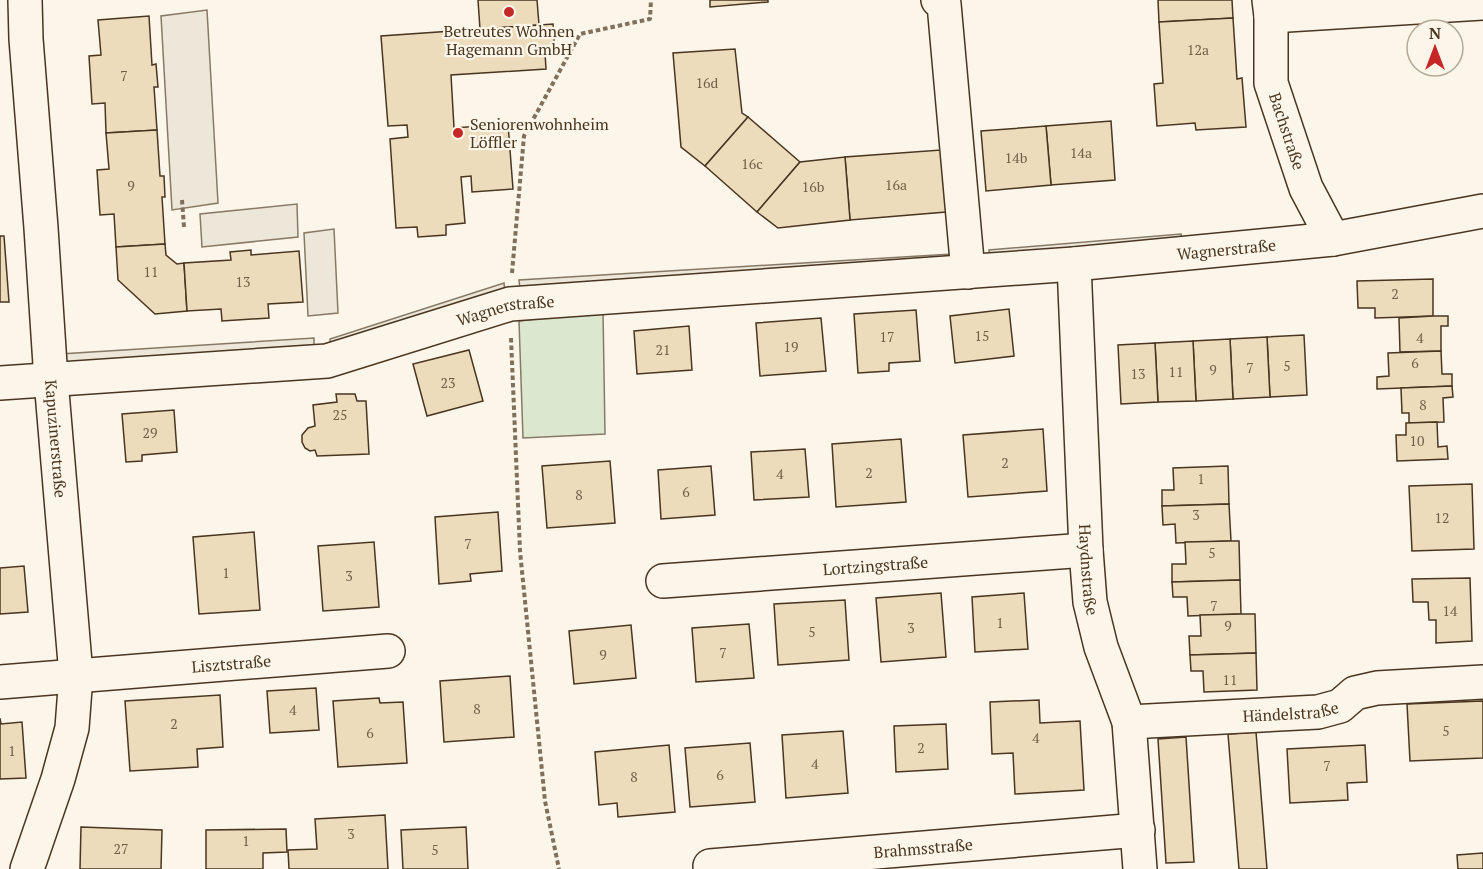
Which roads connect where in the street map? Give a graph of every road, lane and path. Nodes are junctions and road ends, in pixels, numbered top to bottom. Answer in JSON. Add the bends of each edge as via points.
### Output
{"nodes":[{"id":1,"x":25,"y":0,"type":"edge"},
{"id":2,"x":651,"y":0,"type":"edge"},
{"id":3,"x":938,"y":0,"type":"edge"},
{"id":4,"x":1483,"y":3,"type":"edge"},
{"id":5,"x":1270,"y":8,"type":"edge"},
{"id":6,"x":13,"y":40,"type":"edge"},
{"id":7,"x":182,"y":200,"type":"dead end"},
{"id":8,"x":1483,"y":212,"type":"edge"},
{"id":9,"x":184,"y":227,"type":"dead end"},
{"id":10,"x":1333,"y":239,"type":"junction"},
{"id":11,"x":1074,"y":264,"type":"junction"},
{"id":12,"x":968,"y":272,"type":"junction"},
{"id":13,"x":510,"y":304,"type":"junction"},
{"id":14,"x":51,"y":380,"type":"junction"},
{"id":15,"x":0,"y":383,"type":"edge"},
{"id":16,"x":1086,"y":550,"type":"junction"},
{"id":17,"x":663,"y":581,"type":"dead end"},
{"id":18,"x":388,"y":651,"type":"dead end"},
{"id":19,"x":76,"y":675,"type":"junction"},
{"id":20,"x":0,"y":682,"type":"edge"},
{"id":21,"x":1483,"y":682,"type":"edge"},
{"id":22,"x":1129,"y":722,"type":"junction"},
{"id":23,"x":1138,"y":830,"type":"junction"},
{"id":24,"x":710,"y":866,"type":"dead end"},
{"id":25,"x":27,"y":869,"type":"edge"},
{"id":26,"x":559,"y":869,"type":"edge"},
{"id":27,"x":1140,"y":869,"type":"edge"}],
"edges":[{"from":1,"to":6,"type":"street","name":"Kapuzinerstraße"},
{"from":2,"to":13,"type":"path","via":[[650,19],[580,34],[524,136]]},
{"from":3,"to":12,"type":"street","via":[[944,4]]},
{"from":4,"to":5,"type":"street","name":"Bachstraße"},
{"from":5,"to":10,"type":"street","name":"Bachstraße","via":[[1271,83],[1306,188]]},
{"from":6,"to":14,"type":"street","name":"Kapuzinerstraße","via":[[41,228]]},
{"from":7,"to":9,"type":"path"},
{"from":8,"to":10,"type":"street","name":"Wagnerstraße"},
{"from":10,"to":11,"type":"street","name":"Wagnerstraße"},
{"from":11,"to":12,"type":"street","name":"Wagnerstraße"},
{"from":11,"to":16,"type":"street","name":"Haydnstraße"},
{"from":12,"to":13,"type":"street","name":"Wagnerstraße"},
{"from":13,"to":14,"type":"street","name":"Wagnerstraße","via":[[327,361]]},
{"from":13,"to":26,"type":"path","via":[[520,551],[545,801]]},
{"from":14,"to":15,"type":"street","name":"Wagnerstraße"},
{"from":14,"to":19,"type":"street","name":"Kapuzinerstraße"},
{"from":16,"to":17,"type":"street","name":"Lortzingstraße"},
{"from":16,"to":22,"type":"street","name":"Haydnstraße","via":[[1090,602],[1101,647]]},
{"from":18,"to":19,"type":"street","name":"Lisztstraße"},
{"from":19,"to":20,"type":"street","name":"Lisztstraße"},
{"from":19,"to":25,"type":"street","name":"Kapuzinerstraße","via":[[72,728]]},
{"from":21,"to":22,"type":"street","name":"Händelstraße","via":[[1377,688],[1355,693],[1340,706],[1318,712]]},
{"from":22,"to":23,"type":"street","name":"Haydnstraße"},
{"from":23,"to":24,"type":"street","name":"Brahmsstraße"},
{"from":23,"to":27,"type":"street","name":"Haydnstraße"}]}
